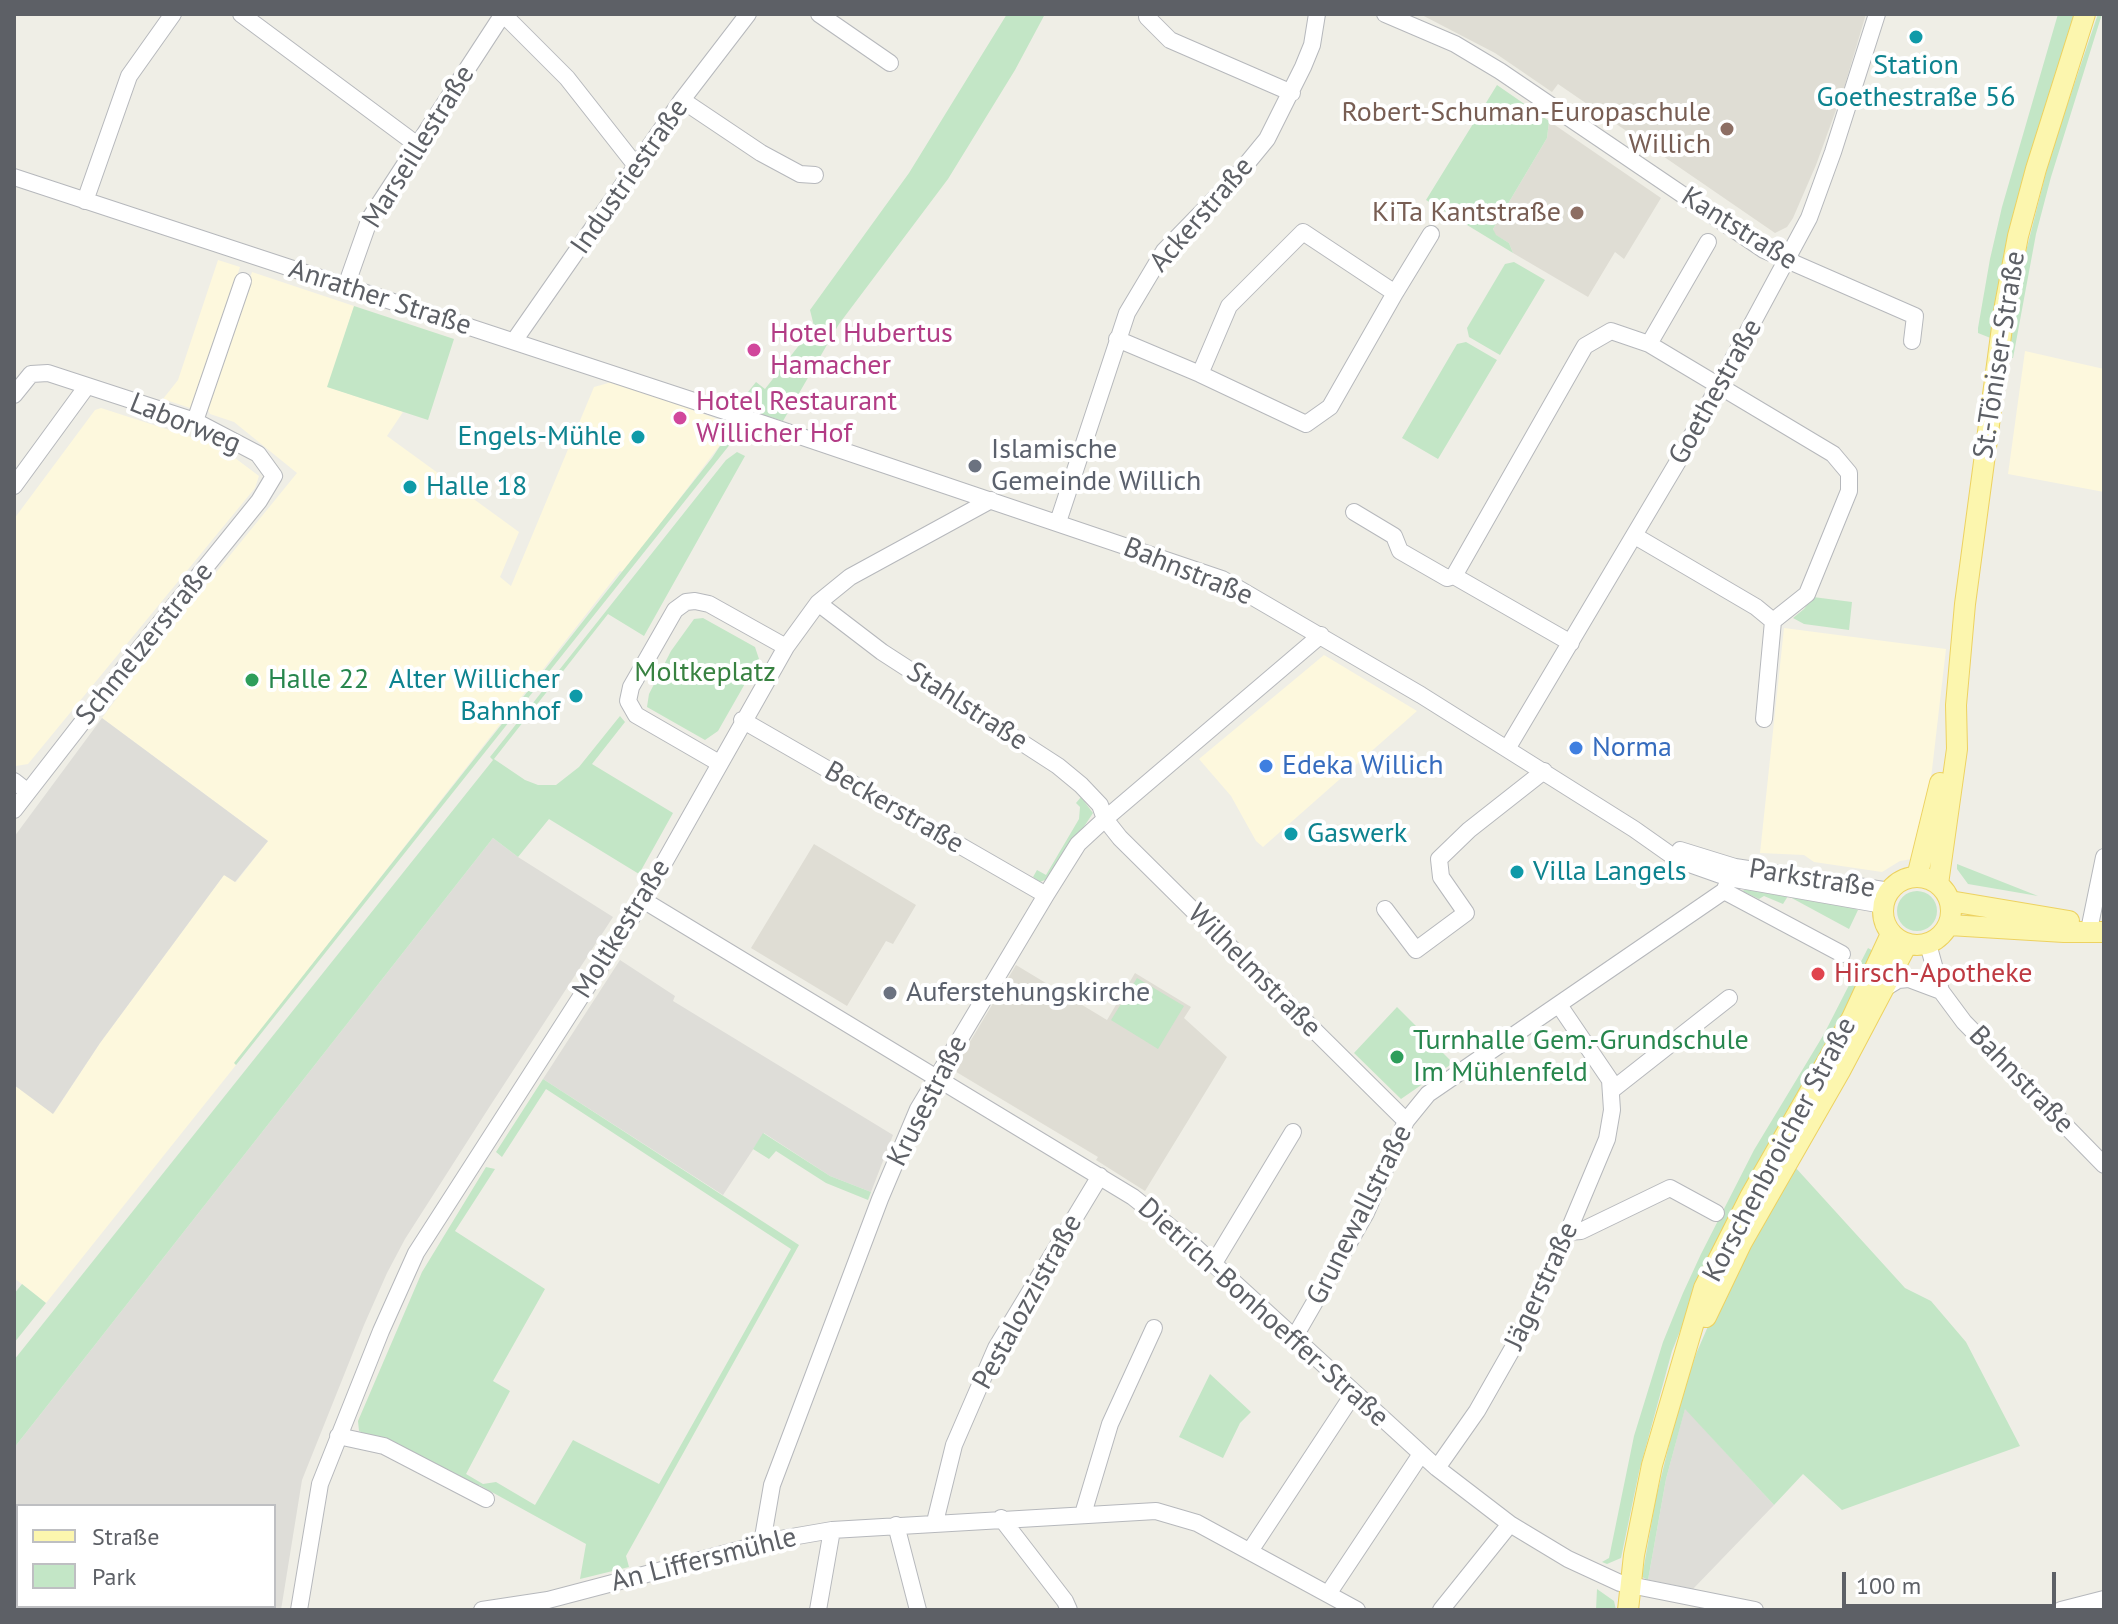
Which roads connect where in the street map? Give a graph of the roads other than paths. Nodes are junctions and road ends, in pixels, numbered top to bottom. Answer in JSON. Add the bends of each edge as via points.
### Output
{"nodes":[{"id":1,"x":173,"y":14,"type":"edge"},
{"id":2,"x":241,"y":14,"type":"edge"},
{"id":3,"x":503,"y":14,"type":"edge"},
{"id":4,"x":748,"y":14,"type":"edge"},
{"id":5,"x":819,"y":14,"type":"edge"},
{"id":6,"x":1317,"y":14,"type":"edge"},
{"id":7,"x":1385,"y":14,"type":"edge"},
{"id":8,"x":1877,"y":14,"type":"edge"},
{"id":9,"x":2085,"y":14,"type":"edge"},
{"id":10,"x":1147,"y":17,"type":"dead end"},
{"id":11,"x":890,"y":63,"type":"dead end"},
{"id":12,"x":1292,"y":93,"type":"junction"},
{"id":13,"x":682,"y":100,"type":"junction"},
{"id":14,"x":416,"y":144,"type":"junction"},
{"id":15,"x":637,"y":167,"type":"junction"},
{"id":16,"x":815,"y":175,"type":"dead end"},
{"id":17,"x":14,"y":177,"type":"edge"},
{"id":18,"x":85,"y":201,"type":"junction"},
{"id":19,"x":1431,"y":234,"type":"dead end"},
{"id":20,"x":1708,"y":242,"type":"dead end"},
{"id":21,"x":1785,"y":261,"type":"junction"},
{"id":22,"x":243,"y":281,"type":"dead end"},
{"id":23,"x":346,"y":286,"type":"junction"},
{"id":24,"x":1395,"y":293,"type":"junction"},
{"id":25,"x":1117,"y":339,"type":"junction"},
{"id":26,"x":514,"y":341,"type":"junction"},
{"id":27,"x":1912,"y":341,"type":"dead end"},
{"id":28,"x":1649,"y":344,"type":"junction"},
{"id":29,"x":1200,"y":374,"type":"junction"},
{"id":30,"x":87,"y":386,"type":"junction"},
{"id":31,"x":1720,"y":387,"type":"junction"},
{"id":32,"x":14,"y":395,"type":"edge"},
{"id":33,"x":747,"y":418,"type":"joint"},
{"id":34,"x":195,"y":421,"type":"junction"},
{"id":35,"x":274,"y":476,"type":"joint"},
{"id":36,"x":14,"y":486,"type":"edge"},
{"id":37,"x":991,"y":500,"type":"junction"},
{"id":38,"x":1354,"y":512,"type":"dead end"},
{"id":39,"x":1058,"y":522,"type":"junction"},
{"id":40,"x":1635,"y":536,"type":"junction"},
{"id":41,"x":1454,"y":576,"type":"junction"},
{"id":42,"x":818,"y":603,"type":"junction"},
{"id":43,"x":1773,"y":621,"type":"junction"},
{"id":44,"x":1321,"y":635,"type":"junction"},
{"id":45,"x":1571,"y":643,"type":"junction"},
{"id":46,"x":786,"y":647,"type":"junction"},
{"id":47,"x":1956,"y":705,"type":"junction"},
{"id":48,"x":1764,"y":719,"type":"dead end"},
{"id":49,"x":742,"y":720,"type":"junction"},
{"id":50,"x":1507,"y":749,"type":"junction"},
{"id":51,"x":719,"y":763,"type":"junction"},
{"id":52,"x":1544,"y":771,"type":"junction"},
{"id":53,"x":14,"y":781,"type":"edge"},
{"id":54,"x":28,"y":792,"type":"junction"},
{"id":55,"x":14,"y":810,"type":"edge"},
{"id":56,"x":1105,"y":819,"type":"junction"},
{"id":57,"x":2104,"y":857,"type":"edge"},
{"id":58,"x":1917,"y":877,"type":"junction"},
{"id":59,"x":1730,"y":879,"type":"junction"},
{"id":60,"x":1944,"y":892,"type":"junction"},
{"id":61,"x":1046,"y":895,"type":"junction"},
{"id":62,"x":1886,"y":898,"type":"junction"},
{"id":63,"x":643,"y":900,"type":"junction"},
{"id":64,"x":1385,"y":909,"type":"dead end"},
{"id":65,"x":1949,"y":925,"type":"junction"},
{"id":66,"x":2096,"y":931,"type":"edge"},
{"id":67,"x":1909,"y":941,"type":"junction"},
{"id":68,"x":1842,"y":954,"type":"dead end"},
{"id":69,"x":1885,"y":988,"type":"junction"},
{"id":70,"x":1941,"y":991,"type":"junction"},
{"id":71,"x":1729,"y":998,"type":"dead end"},
{"id":72,"x":1559,"y":1005,"type":"junction"},
{"id":73,"x":936,"y":1078,"type":"junction"},
{"id":74,"x":1612,"y":1090,"type":"junction"},
{"id":75,"x":1406,"y":1121,"type":"junction"},
{"id":76,"x":1293,"y":1132,"type":"dead end"},
{"id":77,"x":2104,"y":1165,"type":"edge"},
{"id":78,"x":1100,"y":1176,"type":"junction"},
{"id":79,"x":1716,"y":1213,"type":"dead end"},
{"id":80,"x":1568,"y":1232,"type":"junction"},
{"id":81,"x":1214,"y":1263,"type":"junction"},
{"id":82,"x":1154,"y":1328,"type":"dead end"},
{"id":83,"x":1294,"y":1338,"type":"junction"},
{"id":84,"x":1680,"y":1369,"type":"junction"},
{"id":85,"x":1354,"y":1393,"type":"junction"},
{"id":86,"x":338,"y":1436,"type":"junction"},
{"id":87,"x":1421,"y":1454,"type":"junction"},
{"id":88,"x":1437,"y":1468,"type":"junction"},
{"id":89,"x":486,"y":1499,"type":"dead end"},
{"id":90,"x":1083,"y":1514,"type":"junction"},
{"id":91,"x":1001,"y":1518,"type":"junction"},
{"id":92,"x":935,"y":1522,"type":"junction"},
{"id":93,"x":1510,"y":1524,"type":"junction"},
{"id":94,"x":896,"y":1525,"type":"junction"},
{"id":95,"x":832,"y":1530,"type":"junction"},
{"id":96,"x":762,"y":1543,"type":"junction"},
{"id":97,"x":1250,"y":1551,"type":"junction"},
{"id":98,"x":1630,"y":1586,"type":"junction"},
{"id":99,"x":1328,"y":1594,"type":"junction"},
{"id":100,"x":2104,"y":1599,"type":"edge"},
{"id":101,"x":1748,"y":1609,"type":"edge"},
{"id":102,"x":299,"y":1610,"type":"edge"},
{"id":103,"x":482,"y":1610,"type":"edge"},
{"id":104,"x":818,"y":1610,"type":"edge"},
{"id":105,"x":918,"y":1610,"type":"edge"},
{"id":106,"x":1069,"y":1610,"type":"edge"},
{"id":107,"x":1357,"y":1610,"type":"edge"},
{"id":108,"x":1441,"y":1610,"type":"edge"},
{"id":109,"x":1628,"y":1610,"type":"edge"},
{"id":110,"x":2061,"y":1610,"type":"edge"}],
"edges":[{"from":1,"to":18,"type":"street","via":[[129,76]]},
{"from":2,"to":14,"type":"street"},
{"from":3,"to":14,"type":"street","name":"Marseillestraße"},
{"from":3,"to":15,"type":"street","via":[[567,78]]},
{"from":4,"to":13,"type":"street","name":"Industriestraße"},
{"from":5,"to":11,"type":"street"},
{"from":6,"to":12,"type":"street","name":"Ackerstraße","via":[[1312,45]]},
{"from":7,"to":21,"type":"street","name":"Kantstraße","via":[[1455,44],[1500,71]]},
{"from":8,"to":21,"type":"street","name":"Goethestraße","via":[[1819,192]]},
{"from":9,"to":47,"type":"main road","name":"St.-Töniser-Straße","via":[[2018,236],[1992,392]]},
{"from":10,"to":12,"type":"street","via":[[1170,40]]},
{"from":12,"to":25,"type":"street","name":"Ackerstraße","via":[[1267,139],[1164,251]]},
{"from":13,"to":15,"type":"street","name":"Industriestraße"},
{"from":13,"to":16,"type":"street","via":[[761,153],[800,174]]},
{"from":14,"to":23,"type":"street","name":"Marseillestraße","via":[[370,218]]},
{"from":15,"to":26,"type":"street","name":"Industriestraße"},
{"from":17,"to":18,"type":"street","name":"Anrather Straße"},
{"from":18,"to":23,"type":"street","name":"Anrather Straße"},
{"from":19,"to":24,"type":"street"},
{"from":20,"to":28,"type":"street"},
{"from":21,"to":27,"type":"street","name":"Kantstraße","via":[[1915,316]]},
{"from":21,"to":31,"type":"street","name":"Goethestraße"},
{"from":22,"to":34,"type":"street"},
{"from":23,"to":26,"type":"street","name":"Anrather Straße"},
{"from":24,"to":29,"type":"street","via":[[1330,407],[1306,424]]},
{"from":24,"to":29,"type":"street","via":[[1303,232],[1229,306]]},
{"from":25,"to":29,"type":"street"},
{"from":25,"to":39,"type":"street","name":"Ackerstraße"},
{"from":26,"to":33,"type":"street","name":"Anrather Straße"},
{"from":28,"to":31,"type":"street"},
{"from":28,"to":41,"type":"street","via":[[1611,331],[1585,346]]},
{"from":30,"to":32,"type":"street","name":"Laborweg","via":[[34,373]]},
{"from":30,"to":34,"type":"street","name":"Laborweg"},
{"from":30,"to":36,"type":"street"},
{"from":31,"to":40,"type":"street","name":"Goethestraße"},
{"from":31,"to":43,"type":"street","via":[[1833,454],[1849,473],[1849,491],[1807,594]]},
{"from":33,"to":37,"type":"street","name":"Bahnstraße"},
{"from":34,"to":35,"type":"street","name":"Laborweg","via":[[258,454]]},
{"from":35,"to":54,"type":"street","name":"Schmelzerstraße"},
{"from":37,"to":39,"type":"street","name":"Bahnstraße"},
{"from":37,"to":42,"type":"street","name":"Moltkestraße","via":[[850,577]]},
{"from":38,"to":41,"type":"street","via":[[1394,536],[1400,551],[1447,578]]},
{"from":39,"to":44,"type":"street","name":"Bahnstraße","via":[[1222,579]]},
{"from":40,"to":43,"type":"street"},
{"from":40,"to":45,"type":"street","name":"Goethestraße"},
{"from":41,"to":45,"type":"street"},
{"from":42,"to":46,"type":"street","name":"Moltkestraße"},
{"from":42,"to":56,"type":"street","name":"Stahlstraße","via":[[890,657],[1058,766],[1100,805]]},
{"from":43,"to":48,"type":"street"},
{"from":44,"to":50,"type":"street","name":"Bahnstraße"},
{"from":44,"to":56,"type":"street","name":"Krusestraße"},
{"from":45,"to":50,"type":"street","name":"Goethestraße"},
{"from":46,"to":49,"type":"street","name":"Moltkestraße"},
{"from":46,"to":51,"type":"street","via":[[704,602],[686,602],[675,610],[630,690],[629,706],[639,718]]},
{"from":47,"to":58,"type":"main road","name":"St.-Töniser-Straße"},
{"from":47,"to":60,"type":"main road","name":"St.-Töniser-Straße"},
{"from":49,"to":51,"type":"street","name":"Moltkestraße"},
{"from":49,"to":61,"type":"street","name":"Beckerstraße"},
{"from":50,"to":52,"type":"street","name":"Bahnstraße"},
{"from":51,"to":63,"type":"street","name":"Moltkestraße"},
{"from":52,"to":59,"type":"street","name":"Bahnstraße","via":[[1634,829]]},
{"from":52,"to":64,"type":"street","via":[[1439,859],[1441,877],[1466,913],[1416,950]]},
{"from":53,"to":54,"type":"street"},
{"from":54,"to":55,"type":"street","name":"Schmelzerstraße"},
{"from":56,"to":61,"type":"street","name":"Krusestraße","via":[[1078,844]]},
{"from":56,"to":75,"type":"street","name":"Wilhelmstraße"},
{"from":57,"to":66,"type":"street"},
{"from":58,"to":60,"type":"main road"},
{"from":58,"to":62,"type":"main road","via":[[1902,880]]},
{"from":59,"to":62,"type":"street","name":"Parkstraße"},
{"from":59,"to":68,"type":"street","name":"Bahnstraße"},
{"from":59,"to":72,"type":"street","name":"Grunewallstraße"},
{"from":60,"to":65,"type":"main road"},
{"from":60,"to":66,"type":"main road"},
{"from":61,"to":73,"type":"street","name":"Krusestraße"},
{"from":62,"to":67,"type":"main road","via":[[1884,921]]},
{"from":63,"to":73,"type":"street","name":"Dietrich-Bonhoeffer-Straße"},
{"from":63,"to":86,"type":"street","name":"Moltkestraße","via":[[416,1253]]},
{"from":65,"to":66,"type":"main road"},
{"from":65,"to":67,"type":"main road","via":[[1941,937]]},
{"from":67,"to":69,"type":"main road","name":"Korschenbroicher Straße"},
{"from":67,"to":70,"type":"street","name":"Bahnstraße"},
{"from":67,"to":84,"type":"main road","name":"Korschenbroicher Straße","via":[[1846,1029],[1719,1255]]},
{"from":69,"to":70,"type":"street","via":[[1909,979]]},
{"from":69,"to":84,"type":"main road","name":"Korschenbroicher Straße","via":[[1742,1242]]},
{"from":70,"to":77,"type":"street","name":"Bahnstraße","via":[[1964,1022]]},
{"from":71,"to":74,"type":"street"},
{"from":72,"to":74,"type":"street"},
{"from":72,"to":75,"type":"street","name":"Grunewallstraße","via":[[1428,1094]]},
{"from":73,"to":78,"type":"street","name":"Dietrich-Bonhoeffer-Straße"},
{"from":73,"to":96,"type":"street","name":"Krusestraße","via":[[880,1199],[772,1485]]},
{"from":74,"to":80,"type":"street","name":"Jägerstraße","via":[[1605,1145]]},
{"from":75,"to":83,"type":"street","name":"Grunewallstraße","via":[[1366,1213]]},
{"from":76,"to":81,"type":"street"},
{"from":78,"to":81,"type":"street","name":"Dietrich-Bonhoeffer-Straße"},
{"from":78,"to":92,"type":"street","name":"Pestalozzistraße","via":[[996,1348],[954,1445]]},
{"from":79,"to":80,"type":"street","via":[[1670,1188],[1581,1231]]},
{"from":80,"to":88,"type":"street","name":"Jägerstraße","via":[[1504,1366]]},
{"from":81,"to":83,"type":"street","name":"Dietrich-Bonhoeffer-Straße"},
{"from":82,"to":90,"type":"street","via":[[1110,1424]]},
{"from":83,"to":85,"type":"street","name":"Dietrich-Bonhoeffer-Straße"},
{"from":84,"to":98,"type":"main road","name":"Korschenbroicher Straße","via":[[1652,1465]]},
{"from":85,"to":87,"type":"street","name":"Dietrich-Bonhoeffer-Straße"},
{"from":85,"to":97,"type":"street"},
{"from":86,"to":89,"type":"street","via":[[384,1446]]},
{"from":86,"to":102,"type":"street","name":"Moltkestraße","via":[[320,1484]]},
{"from":87,"to":88,"type":"street","name":"Dietrich-Bonhoeffer-Straße"},
{"from":87,"to":99,"type":"street"},
{"from":88,"to":93,"type":"street","name":"Dietrich-Bonhoeffer-Straße"},
{"from":90,"to":91,"type":"street","name":"An Liffersmühle"},
{"from":90,"to":97,"type":"street","name":"An Liffersmühle","via":[[1169,1513]]},
{"from":91,"to":92,"type":"street","name":"An Liffersmühle"},
{"from":91,"to":106,"type":"street"},
{"from":92,"to":94,"type":"street","name":"An Liffersmühle"},
{"from":93,"to":98,"type":"street","name":"Dietrich-Bonhoeffer-Straße","via":[[1568,1559]]},
{"from":93,"to":108,"type":"street"},
{"from":94,"to":95,"type":"street","name":"An Liffersmühle"},
{"from":94,"to":105,"type":"street"},
{"from":95,"to":96,"type":"street","name":"An Liffersmühle"},
{"from":95,"to":104,"type":"street","name":"An Liffersmühle"},
{"from":96,"to":103,"type":"street","name":"An Liffersmühle","via":[[548,1600]]},
{"from":97,"to":99,"type":"street","name":"An Liffersmühle"},
{"from":98,"to":101,"type":"street","name":"Dietrich-Bonhoeffer-Straße"},
{"from":98,"to":109,"type":"main road","name":"Korschenbroicher Straße"},
{"from":99,"to":107,"type":"street","name":"An Liffersmühle"},
{"from":100,"to":110,"type":"street"}]}
